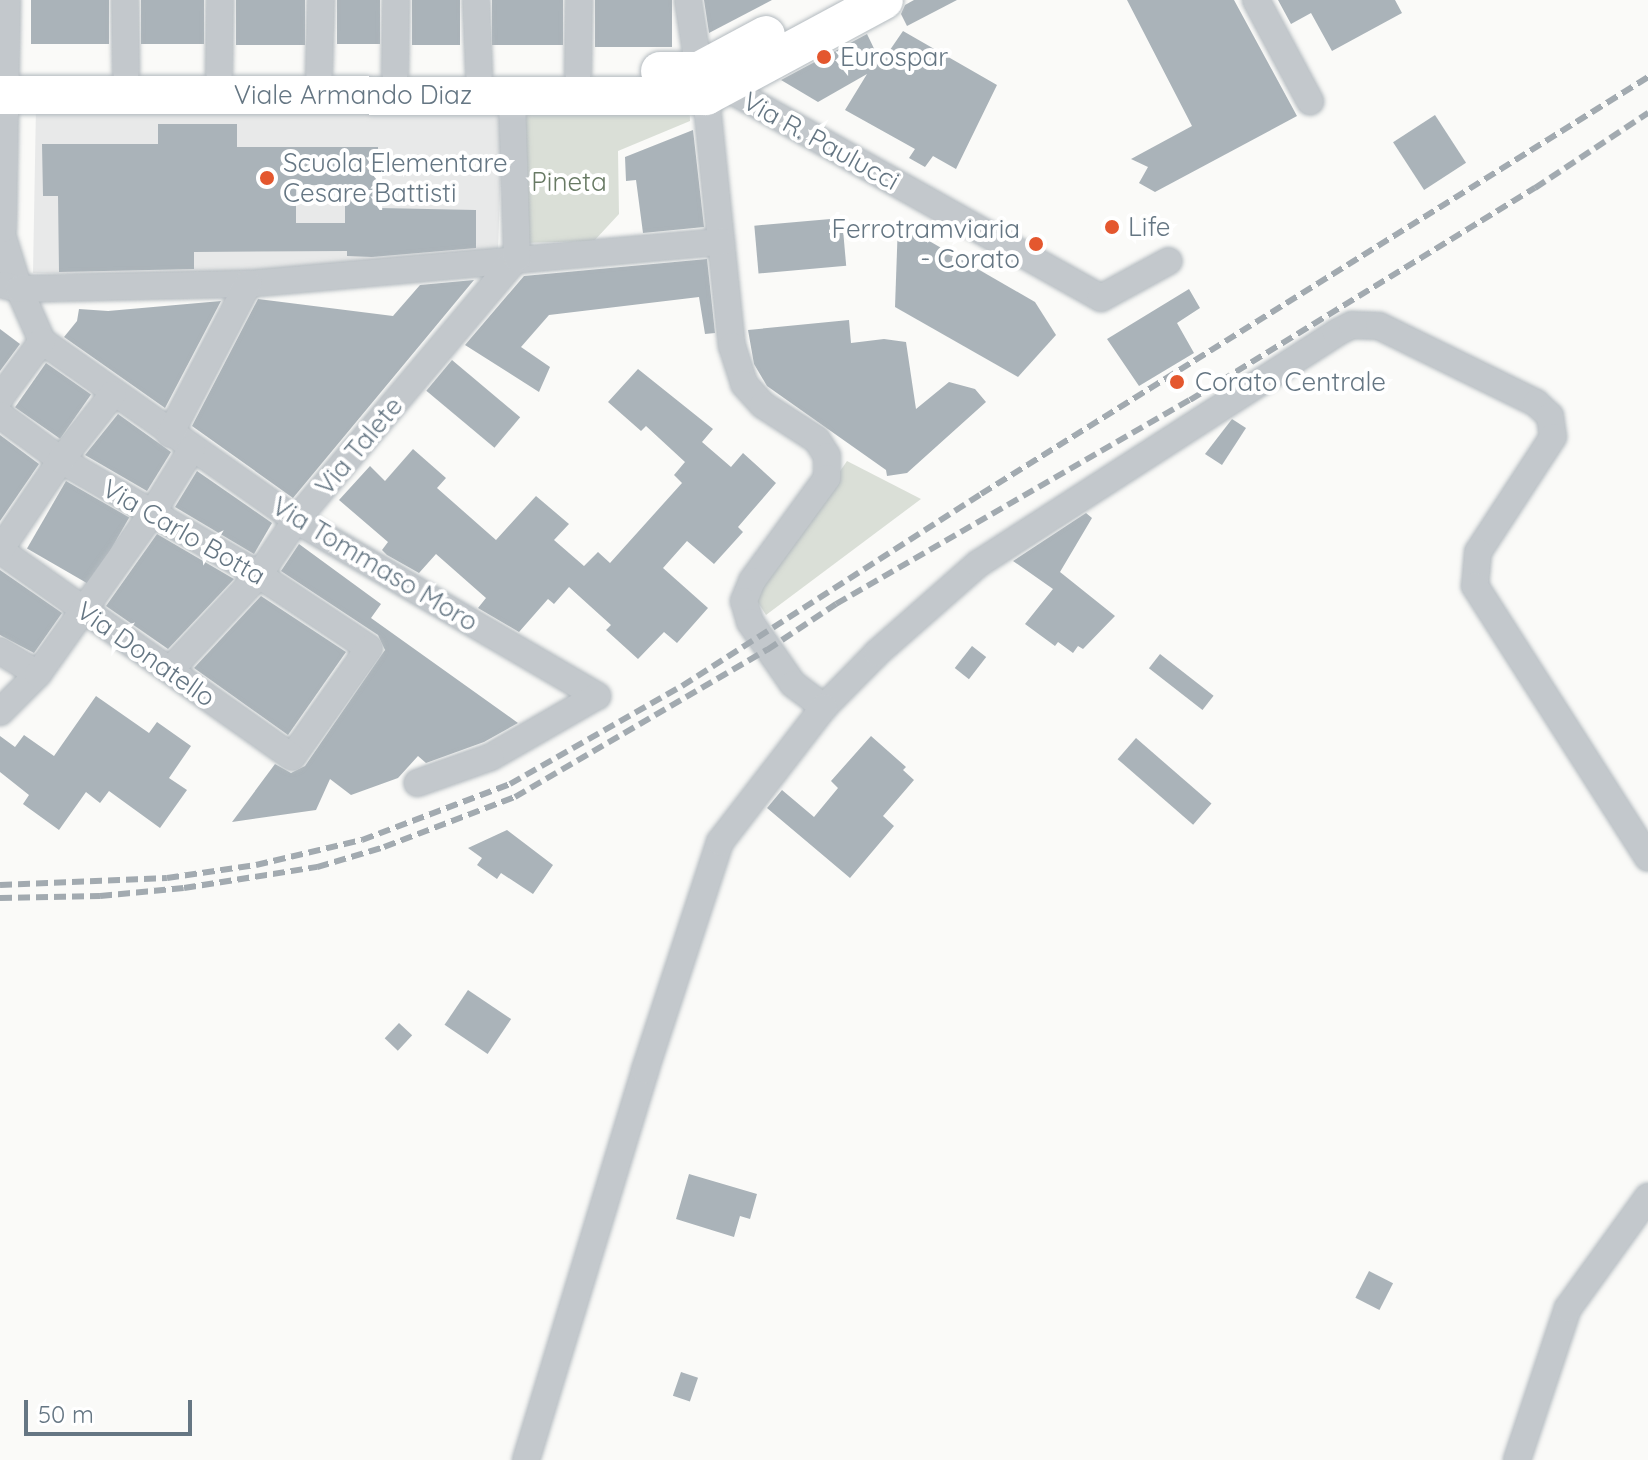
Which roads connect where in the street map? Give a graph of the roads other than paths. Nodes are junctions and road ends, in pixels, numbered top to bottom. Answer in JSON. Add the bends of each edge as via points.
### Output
{"nodes":[{"id":1,"x":7,"y":0,"type":"edge"},
{"id":2,"x":125,"y":0,"type":"edge"},
{"id":3,"x":220,"y":0,"type":"edge"},
{"id":4,"x":321,"y":0,"type":"edge"},
{"id":5,"x":396,"y":0,"type":"edge"},
{"id":6,"x":476,"y":0,"type":"edge"},
{"id":7,"x":579,"y":0,"type":"edge"},
{"id":8,"x":688,"y":0,"type":"edge"},
{"id":9,"x":832,"y":0,"type":"edge"},
{"id":10,"x":884,"y":0,"type":"edge"},
{"id":11,"x":1256,"y":0,"type":"edge"},
{"id":12,"x":126,"y":71,"type":"junction"},
{"id":13,"x":219,"y":72,"type":"junction"},
{"id":14,"x":319,"y":72,"type":"junction"},
{"id":15,"x":395,"y":72,"type":"junction"},
{"id":16,"x":578,"y":72,"type":"junction"},
{"id":17,"x":479,"y":73,"type":"junction"},
{"id":18,"x":3,"y":83,"type":"edge"},
{"id":19,"x":710,"y":85,"type":"junction"},
{"id":20,"x":512,"y":96,"type":"junction"},
{"id":21,"x":1310,"y":101,"type":"dead end"},
{"id":22,"x":1,"y":228,"type":"edge"},
{"id":23,"x":721,"y":242,"type":"junction"},
{"id":24,"x":517,"y":258,"type":"junction"},
{"id":25,"x":1169,"y":261,"type":"dead end"},
{"id":26,"x":248,"y":284,"type":"junction"},
{"id":27,"x":9,"y":287,"type":"edge"},
{"id":28,"x":42,"y":341,"type":"junction"},
{"id":29,"x":113,"y":394,"type":"junction"},
{"id":30,"x":0,"y":398,"type":"edge"},
{"id":31,"x":0,"y":415,"type":"edge"},
{"id":32,"x":170,"y":434,"type":"junction"},
{"id":33,"x":192,"y":449,"type":"junction"},
{"id":34,"x":61,"y":460,"type":"junction"},
{"id":35,"x":151,"y":515,"type":"junction"},
{"id":36,"x":296,"y":520,"type":"junction"},
{"id":37,"x":0,"y":550,"type":"edge"},
{"id":38,"x":259,"y":575,"type":"junction"},
{"id":39,"x":83,"y":610,"type":"junction"},
{"id":40,"x":0,"y":651,"type":"edge"},
{"id":41,"x":170,"y":670,"type":"junction"},
{"id":42,"x":38,"y":674,"type":"junction"},
{"id":43,"x":824,"y":707,"type":"junction"},
{"id":44,"x":0,"y":712,"type":"edge"},
{"id":45,"x":292,"y":757,"type":"joint"},
{"id":46,"x":417,"y":783,"type":"dead end"},
{"id":47,"x":1648,"y":858,"type":"edge"},
{"id":48,"x":1648,"y":1197,"type":"edge"},
{"id":49,"x":526,"y":1460,"type":"edge"},
{"id":50,"x":1517,"y":1460,"type":"edge"}],
"edges":[{"from":1,"to":18,"type":"street","name":"Via Tommaso Moro"},
{"from":2,"to":12,"type":"street"},
{"from":3,"to":13,"type":"street"},
{"from":4,"to":14,"type":"street"},
{"from":5,"to":15,"type":"street"},
{"from":6,"to":17,"type":"street"},
{"from":7,"to":16,"type":"street"},
{"from":8,"to":19,"type":"street"},
{"from":9,"to":19,"type":"main road"},
{"from":10,"to":19,"type":"main road"},
{"from":11,"to":21,"type":"street"},
{"from":12,"to":13,"type":"main road"},
{"from":12,"to":18,"type":"main road"},
{"from":13,"to":14,"type":"main road"},
{"from":14,"to":15,"type":"main road"},
{"from":15,"to":17,"type":"main road"},
{"from":16,"to":17,"type":"main road"},
{"from":16,"to":19,"type":"main road"},
{"from":18,"to":20,"type":"main road","name":"Viale Armando Diaz"},
{"from":18,"to":22,"type":"street","name":"Via Tommaso Moro"},
{"from":19,"to":20,"type":"main road","name":"Viale Armando Diaz"},
{"from":19,"to":23,"type":"street"},
{"from":19,"to":25,"type":"street","name":"Via R. Paulucci","via":[[1101,298]]},
{"from":20,"to":24,"type":"street"},
{"from":22,"to":27,"type":"street","name":"Via Tommaso Moro"},
{"from":23,"to":24,"type":"street"},
{"from":23,"to":43,"type":"street","via":[[732,346],[744,384],[763,405],[817,440],[827,456],[827,478],[752,581],[744,601],[767,650],[793,684]]},
{"from":24,"to":26,"type":"street"},
{"from":24,"to":36,"type":"street","name":"Via Talete"},
{"from":26,"to":27,"type":"street"},
{"from":26,"to":32,"type":"street"},
{"from":27,"to":28,"type":"street","name":"Via Tommaso Moro"},
{"from":28,"to":29,"type":"street","name":"Via Tommaso Moro"},
{"from":28,"to":30,"type":"street"},
{"from":29,"to":32,"type":"street","name":"Via Tommaso Moro"},
{"from":29,"to":34,"type":"street"},
{"from":31,"to":34,"type":"street","name":"Via Carlo Botta"},
{"from":32,"to":33,"type":"street","name":"Via Tommaso Moro"},
{"from":33,"to":35,"type":"street"},
{"from":33,"to":36,"type":"street","name":"Via Tommaso Moro"},
{"from":34,"to":35,"type":"street","name":"Via Carlo Botta"},
{"from":34,"to":37,"type":"street"},
{"from":35,"to":38,"type":"street","name":"Via Carlo Botta"},
{"from":35,"to":39,"type":"street"},
{"from":36,"to":38,"type":"street","name":"Via Talete"},
{"from":36,"to":46,"type":"street","name":"Via Tommaso Moro","via":[[597,696],[491,757]]},
{"from":37,"to":39,"type":"street","name":"Via Donatello"},
{"from":38,"to":41,"type":"street","name":"Via Talete"},
{"from":38,"to":45,"type":"street","name":"Via Carlo Botta","via":[[369,648]]},
{"from":39,"to":41,"type":"street","name":"Via Donatello"},
{"from":39,"to":42,"type":"street"},
{"from":40,"to":42,"type":"street"},
{"from":41,"to":45,"type":"street","name":"Via Donatello"},
{"from":42,"to":44,"type":"street"},
{"from":43,"to":47,"type":"street","via":[[978,564],[1336,333],[1352,325],[1379,326],[1536,403],[1550,416],[1553,437],[1478,552],[1475,586]]},
{"from":43,"to":49,"type":"street","via":[[720,842]]},
{"from":48,"to":50,"type":"street","via":[[1568,1308]]}]}
